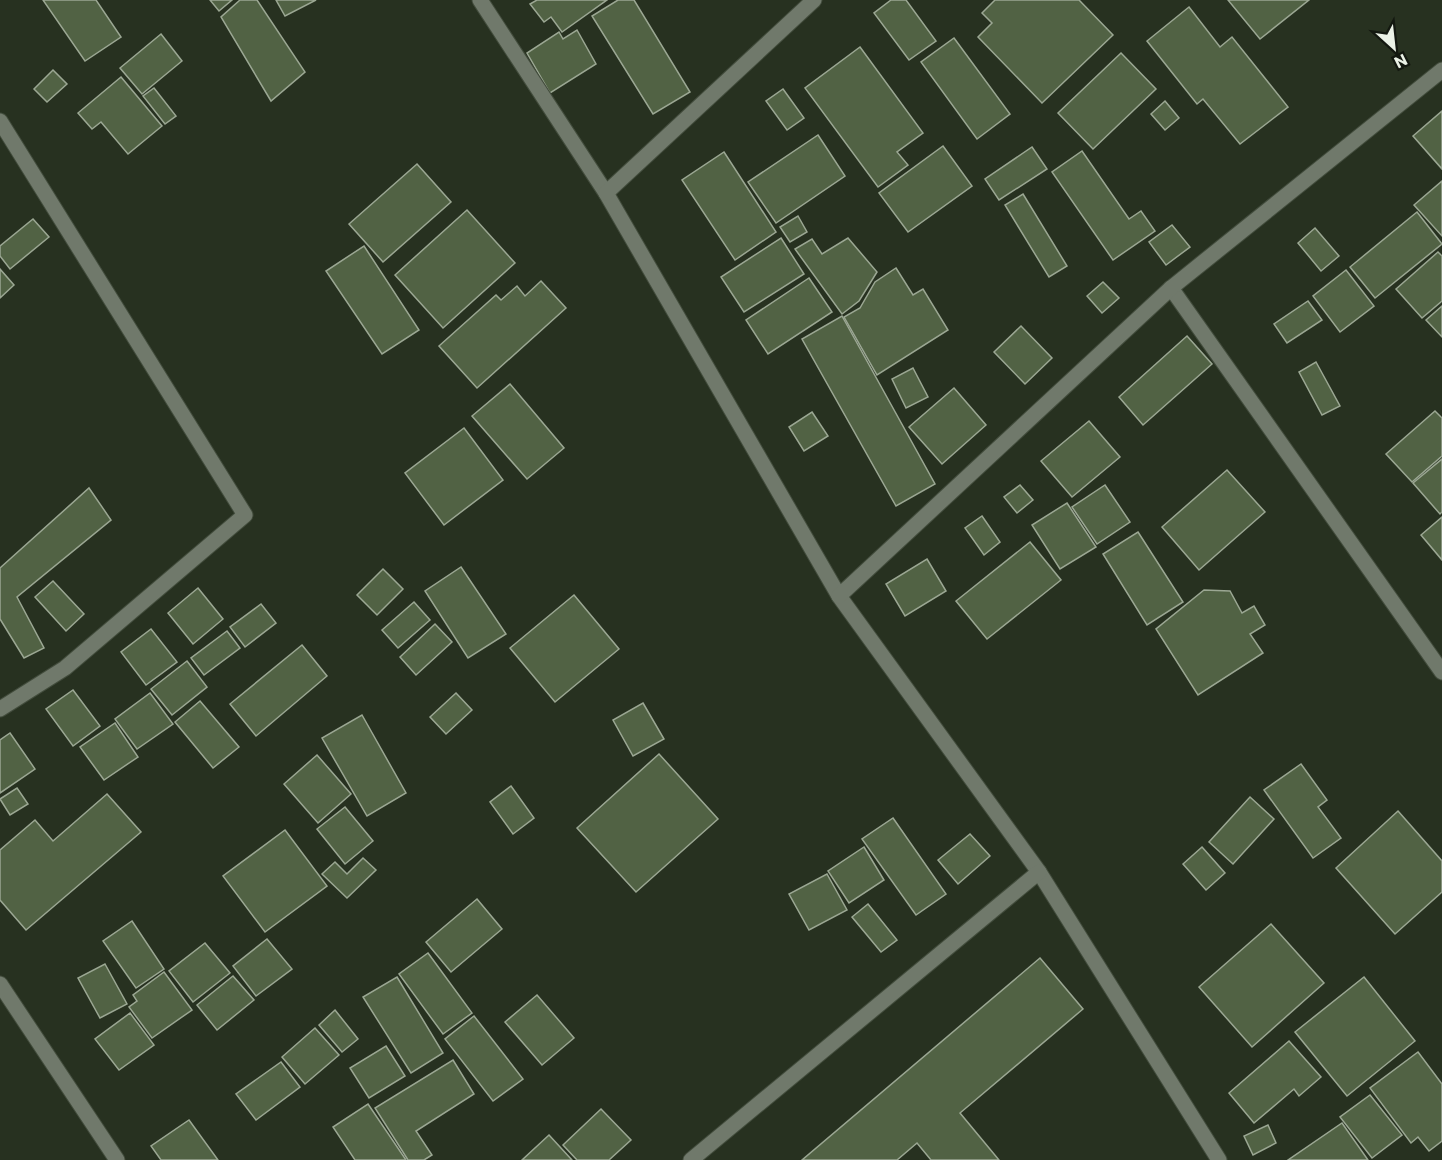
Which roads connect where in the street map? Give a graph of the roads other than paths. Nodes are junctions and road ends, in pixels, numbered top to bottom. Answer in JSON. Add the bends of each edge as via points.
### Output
{"nodes":[{"id":1,"x":480,"y":0,"type":"edge"},
{"id":2,"x":814,"y":0,"type":"edge"},
{"id":3,"x":1442,"y":70,"type":"edge"},
{"id":4,"x":0,"y":122,"type":"edge"},
{"id":5,"x":606,"y":193,"type":"junction"},
{"id":6,"x":1171,"y":288,"type":"junction"},
{"id":7,"x":839,"y":596,"type":"junction"},
{"id":8,"x":1442,"y":672,"type":"edge"},
{"id":9,"x":0,"y":709,"type":"edge"},
{"id":10,"x":1039,"y":872,"type":"junction"},
{"id":11,"x":0,"y":984,"type":"edge"},
{"id":12,"x":117,"y":1160,"type":"edge"},
{"id":13,"x":691,"y":1160,"type":"edge"},
{"id":14,"x":1219,"y":1160,"type":"edge"}],
"edges":[{"from":1,"to":5,"type":"street"},
{"from":2,"to":5,"type":"street"},
{"from":3,"to":6,"type":"street"},
{"from":4,"to":9,"type":"street","via":[[245,515],[65,668]]},
{"from":5,"to":7,"type":"street"},
{"from":6,"to":7,"type":"street"},
{"from":6,"to":8,"type":"street"},
{"from":7,"to":10,"type":"street"},
{"from":10,"to":13,"type":"street"},
{"from":10,"to":14,"type":"street"},
{"from":11,"to":12,"type":"street"}]}
